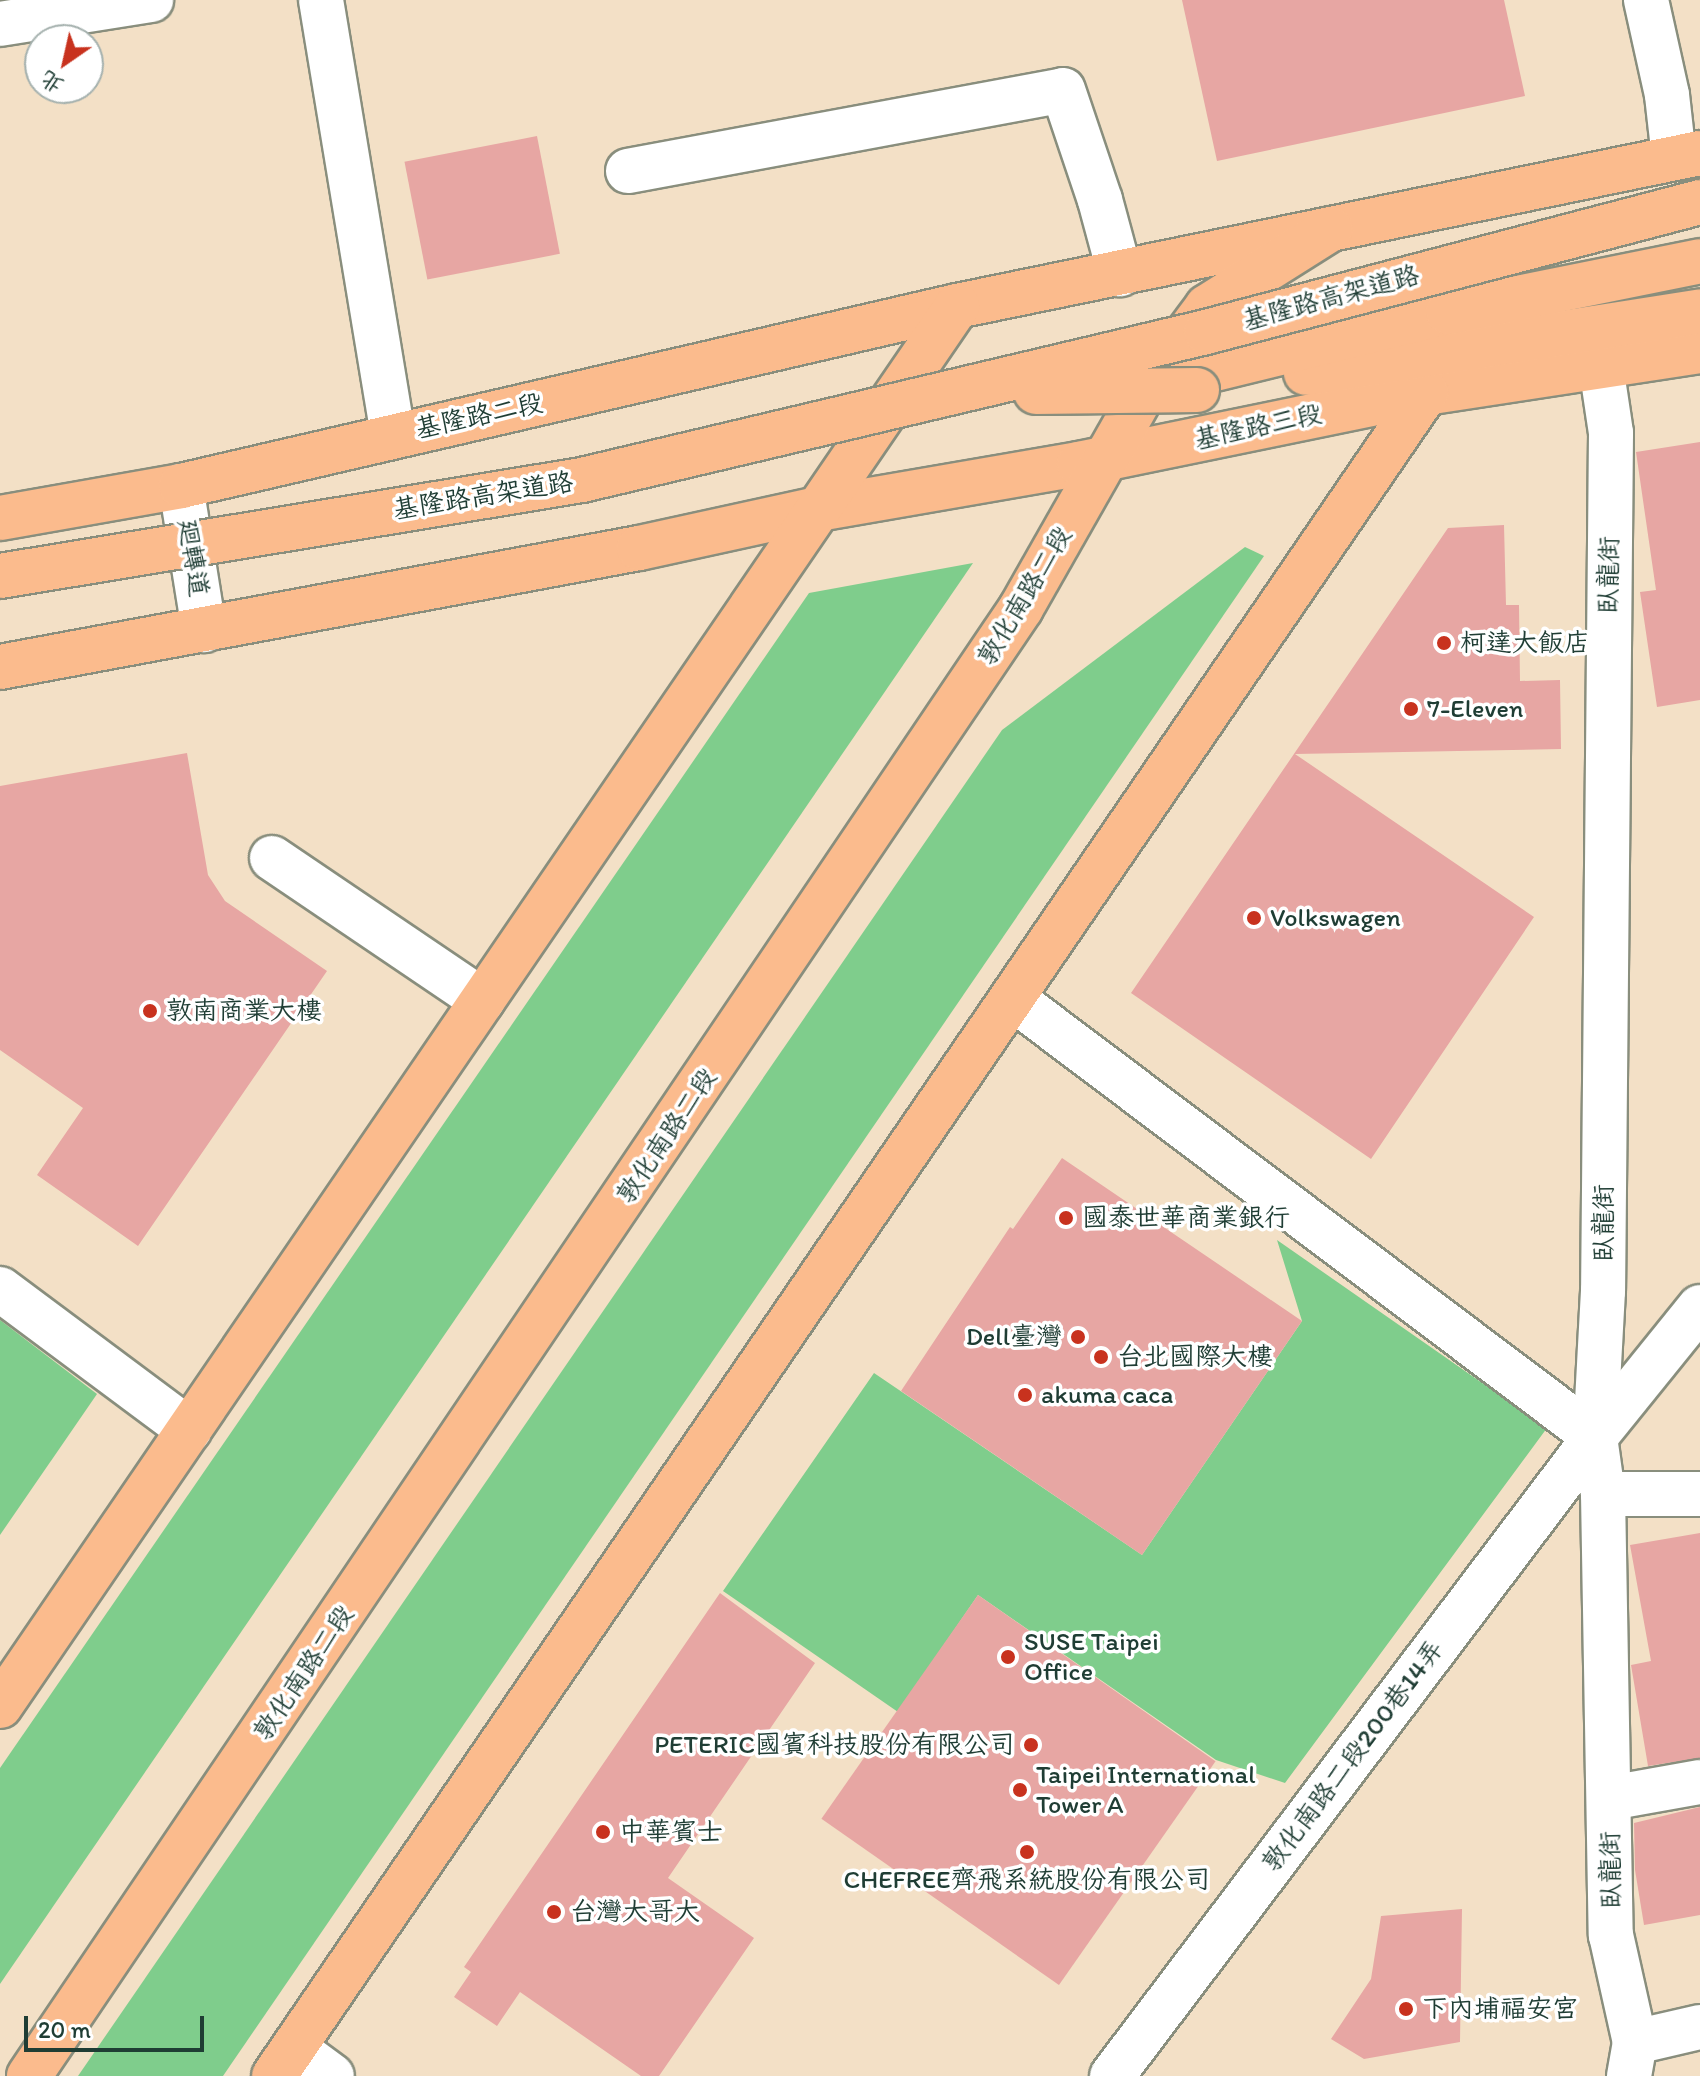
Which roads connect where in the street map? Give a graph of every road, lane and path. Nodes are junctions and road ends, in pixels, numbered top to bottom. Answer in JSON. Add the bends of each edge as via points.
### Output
{"nodes":[{"id":1,"x":151,"y":0,"type":"edge"},
{"id":2,"x":321,"y":0,"type":"edge"},
{"id":3,"x":1646,"y":0,"type":"edge"},
{"id":4,"x":0,"y":24,"type":"edge"},
{"id":5,"x":1687,"y":155,"type":"edge"},
{"id":6,"x":628,"y":171,"type":"dead end"},
{"id":7,"x":1700,"y":202,"type":"edge"},
{"id":8,"x":1331,"y":229,"type":"junction"},
{"id":9,"x":1700,"y":261,"type":"edge"},
{"id":10,"x":1120,"y":274,"type":"junction"},
{"id":11,"x":957,"y":306,"type":"junction"},
{"id":12,"x":1700,"y":311,"type":"edge"},
{"id":13,"x":1700,"y":351,"type":"edge"},
{"id":14,"x":1601,"y":366,"type":"junction"},
{"id":15,"x":961,"y":393,"type":"junction"},
{"id":16,"x":1143,"y":393,"type":"junction"},
{"id":17,"x":1426,"y":393,"type":"junction"},
{"id":18,"x":393,"y":435,"type":"junction"},
{"id":19,"x":1107,"y":458,"type":"junction"},
{"id":20,"x":181,"y":486,"type":"junction"},
{"id":21,"x":818,"y":509,"type":"junction"},
{"id":22,"x":0,"y":518,"type":"edge"},
{"id":23,"x":0,"y":576,"type":"edge"},
{"id":24,"x":204,"y":630,"type":"junction"},
{"id":25,"x":0,"y":667,"type":"edge"},
{"id":26,"x":272,"y":858,"type":"dead end"},
{"id":27,"x":1012,"y":998,"type":"junction"},
{"id":28,"x":482,"y":1000,"type":"junction"},
{"id":29,"x":0,"y":1289,"type":"edge"},
{"id":30,"x":1700,"y":1307,"type":"edge"},
{"id":31,"x":189,"y":1430,"type":"junction"},
{"id":32,"x":1595,"y":1437,"type":"junction"},
{"id":33,"x":1603,"y":1494,"type":"junction"},
{"id":34,"x":1700,"y":1494,"type":"edge"},
{"id":35,"x":0,"y":1706,"type":"edge"},
{"id":36,"x":1700,"y":1782,"type":"edge"},
{"id":37,"x":1610,"y":1798,"type":"junction"},
{"id":38,"x":1700,"y":2027,"type":"edge"},
{"id":39,"x":1632,"y":2059,"type":"edge"},
{"id":40,"x":284,"y":2062,"type":"edge"},
{"id":41,"x":29,"y":2076,"type":"edge"},
{"id":42,"x":332,"y":2076,"type":"edge"},
{"id":43,"x":1112,"y":2076,"type":"edge"}],
"edges":[{"from":1,"to":4,"type":"street"},
{"from":2,"to":18,"type":"street"},
{"from":3,"to":5,"type":"street"},
{"from":5,"to":8,"type":"main road"},
{"from":6,"to":10,"type":"street","via":[[1063,90]]},
{"from":7,"to":15,"type":"main road","name":"基隆路高架道路","bridge":true},
{"from":8,"to":10,"type":"main road"},
{"from":8,"to":16,"type":"main road","name":"敦化南路二段","via":[[1207,307]]},
{"from":9,"to":16,"type":"main road","via":[[1448,312],[1203,372]]},
{"from":10,"to":11,"type":"main road"},
{"from":11,"to":18,"type":"main road","name":"基隆路二段"},
{"from":11,"to":21,"type":"main road"},
{"from":12,"to":15,"type":"main road","name":"基隆路高架道路","bridge":true,"via":[[1197,390]]},
{"from":13,"to":14,"type":"main road","name":"基隆路三段"},
{"from":14,"to":17,"type":"main road","name":"基隆路三段"},
{"from":14,"to":32,"type":"street","name":"臥龍街","via":[[1611,433],[1603,1291]]},
{"from":15,"to":23,"type":"main road","name":"基隆路高架道路","bridge":true,"via":[[582,480]]},
{"from":16,"to":19,"type":"main road","name":"敦化南路二段"},
{"from":17,"to":19,"type":"main road","name":"基隆路三段"},
{"from":17,"to":27,"type":"main road"},
{"from":18,"to":20,"type":"main road","name":"基隆路二段"},
{"from":19,"to":21,"type":"main road","name":"基隆路三段"},
{"from":19,"to":41,"type":"main road","name":"敦化南路二段","via":[[1021,608],[875,828]]},
{"from":20,"to":22,"type":"main road","name":"基隆路二段"},
{"from":20,"to":24,"type":"street","name":"廻轉道"},
{"from":21,"to":24,"type":"main road"},
{"from":21,"to":28,"type":"main road"},
{"from":24,"to":25,"type":"main road"},
{"from":26,"to":28,"type":"street"},
{"from":27,"to":32,"type":"street"},
{"from":27,"to":40,"type":"main road"},
{"from":28,"to":31,"type":"main road"},
{"from":29,"to":31,"type":"street"},
{"from":30,"to":32,"type":"street","name":"敦化南路二段200巷14弄"},
{"from":31,"to":35,"type":"main road"},
{"from":32,"to":33,"type":"street","name":"臥龍街"},
{"from":32,"to":43,"type":"street","name":"敦化南路二段200巷14弄"},
{"from":33,"to":34,"type":"street"},
{"from":33,"to":37,"type":"street","name":"臥龍街"},
{"from":36,"to":37,"type":"street"},
{"from":37,"to":39,"type":"street","name":"臥龍街","via":[[1611,1935]]},
{"from":38,"to":39,"type":"street"},
{"from":40,"to":42,"type":"street"}]}
